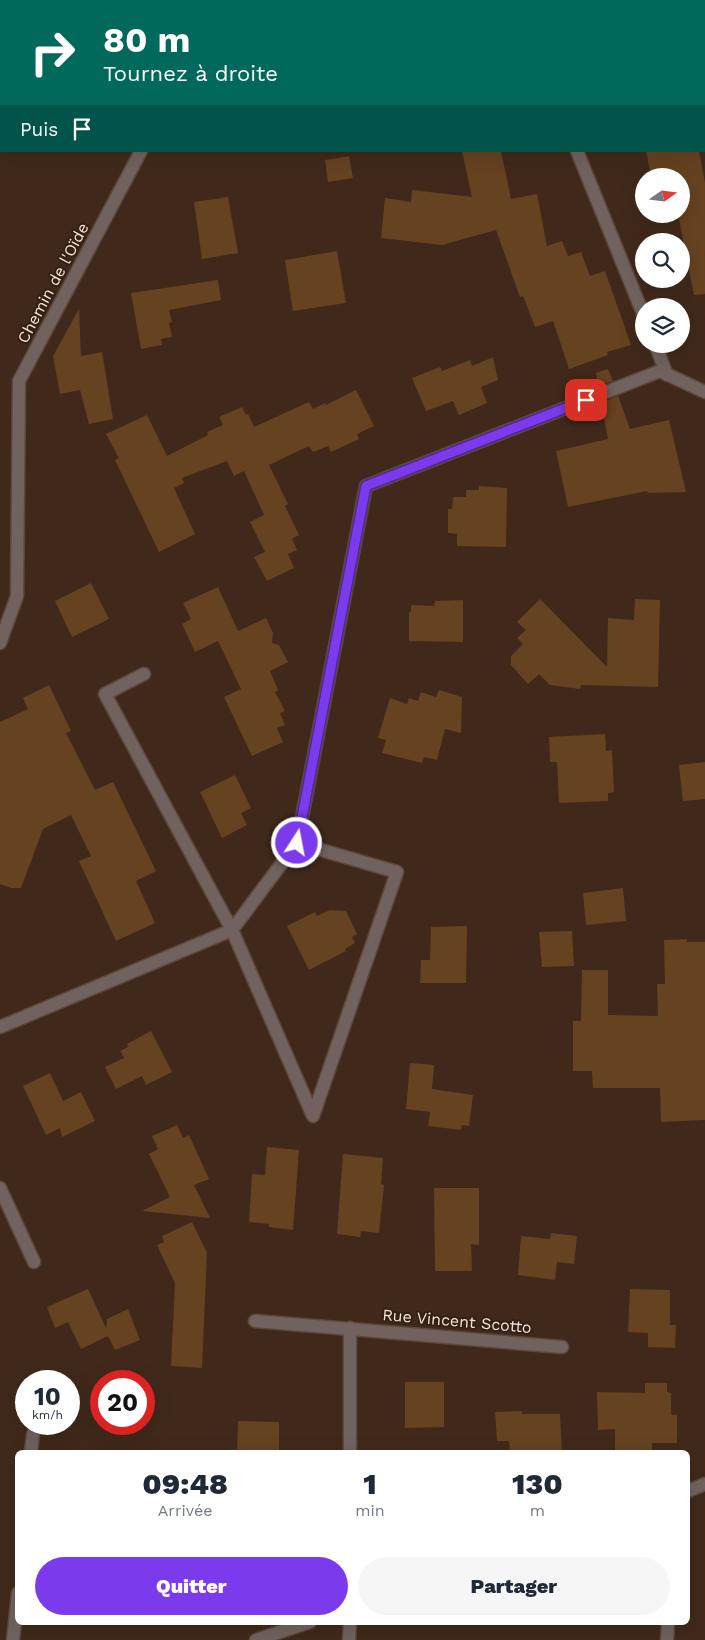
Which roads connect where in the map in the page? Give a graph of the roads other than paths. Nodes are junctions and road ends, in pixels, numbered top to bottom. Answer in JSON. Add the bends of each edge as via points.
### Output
{"nodes":[{"id":1,"x":140,"y":152,"type":"edge"},
{"id":2,"x":577,"y":152,"type":"edge"},
{"id":3,"x":637,"y":298,"type":"edge"},
{"id":4,"x":659,"y":353,"type":"edge"},
{"id":5,"x":667,"y":374,"type":"junction"},
{"id":6,"x":705,"y":392,"type":"edge"},
{"id":7,"x":0,"y":643,"type":"edge"},
{"id":8,"x":144,"y":674,"type":"dead end"},
{"id":9,"x":297,"y":843,"type":"junction"},
{"id":10,"x":232,"y":930,"type":"junction"},
{"id":11,"x":0,"y":1028,"type":"edge"},
{"id":12,"x":0,"y":1188,"type":"edge"},
{"id":13,"x":34,"y":1262,"type":"dead end"},
{"id":14,"x":254,"y":1321,"type":"dead end"},
{"id":15,"x":350,"y":1328,"type":"junction"},
{"id":16,"x":562,"y":1347,"type":"dead end"},
{"id":17,"x":32,"y":1435,"type":"edge"},
{"id":18,"x":31,"y":1450,"type":"edge"},
{"id":19,"x":350,"y":1450,"type":"edge"},
{"id":20,"x":705,"y":1484,"type":"edge"},
{"id":21,"x":690,"y":1490,"type":"edge"},
{"id":22,"x":15,"y":1621,"type":"edge"},
{"id":23,"x":301,"y":1625,"type":"edge"},
{"id":24,"x":350,"y":1625,"type":"edge"},
{"id":25,"x":668,"y":1625,"type":"edge"},
{"id":26,"x":13,"y":1640,"type":"edge"},
{"id":27,"x":256,"y":1640,"type":"edge"},
{"id":28,"x":349,"y":1640,"type":"edge"},
{"id":29,"x":668,"y":1640,"type":"edge"}],
"edges":[{"from":1,"to":7,"type":"street","name":"Chemin de l'Oïde","via":[[19,382],[16,596]]},
{"from":2,"to":3,"type":"street"},
{"from":4,"to":5,"type":"street"},
{"from":5,"to":6,"type":"street"},
{"from":5,"to":9,"type":"street","via":[[660,371],[366,486]]},
{"from":8,"to":10,"type":"street","via":[[105,694]]},
{"from":9,"to":10,"type":"street"},
{"from":9,"to":10,"type":"street","via":[[397,872],[313,1116]]},
{"from":10,"to":11,"type":"street"},
{"from":12,"to":13,"type":"street"},
{"from":14,"to":15,"type":"street","name":"Rue Vincent Scotto"},
{"from":15,"to":16,"type":"street","name":"Rue Vincent Scotto"},
{"from":15,"to":19,"type":"street"},
{"from":17,"to":18,"type":"street"},
{"from":20,"to":21,"type":"street"},
{"from":22,"to":26,"type":"street"},
{"from":23,"to":27,"type":"street"},
{"from":24,"to":28,"type":"street"},
{"from":25,"to":29,"type":"street"}]}
